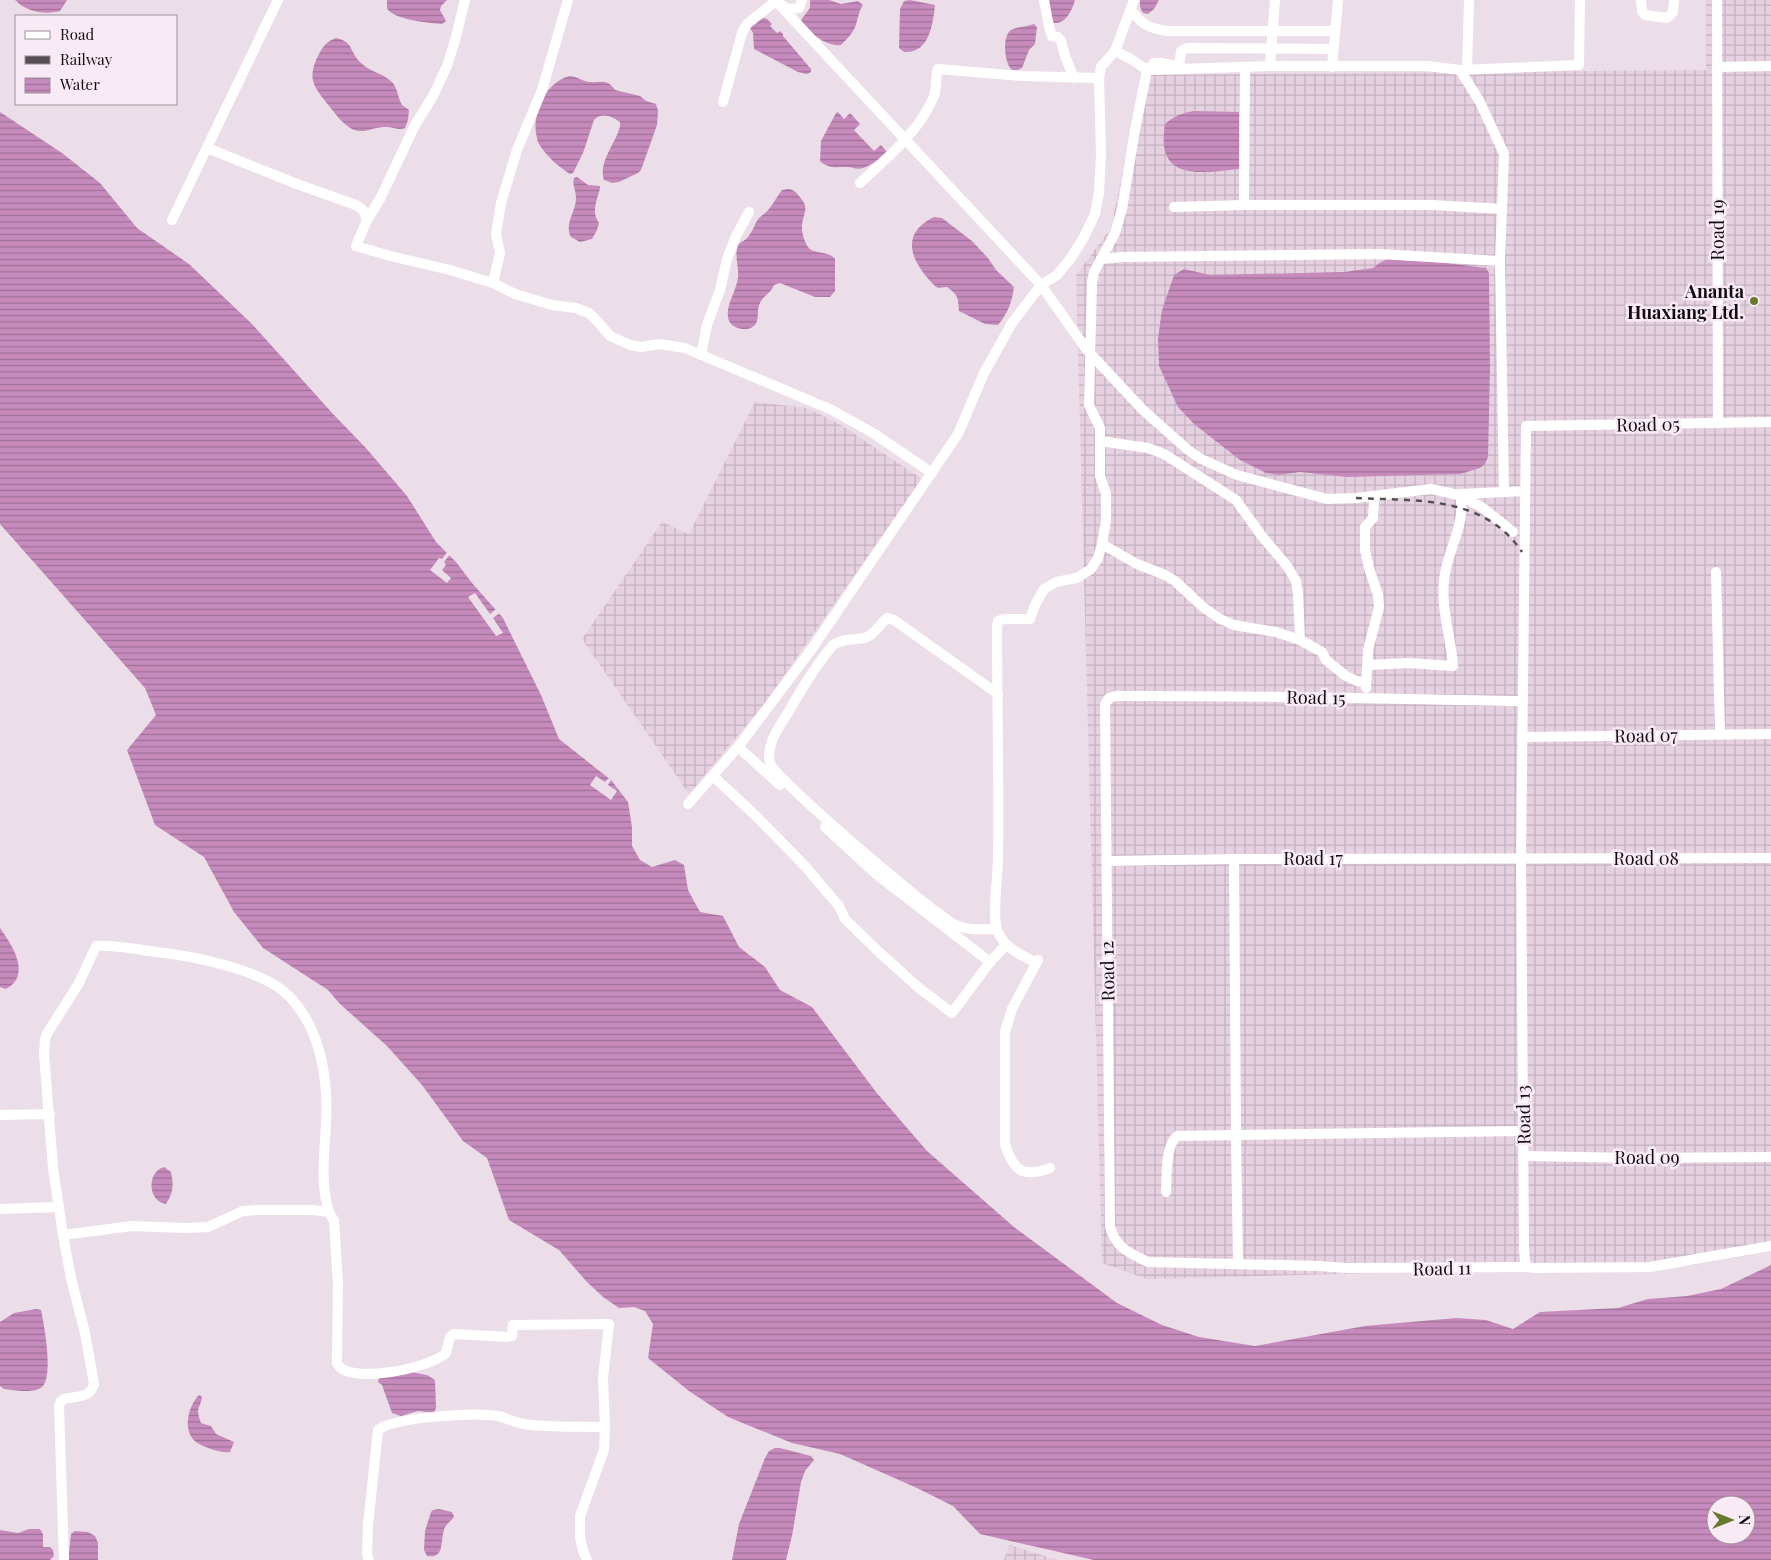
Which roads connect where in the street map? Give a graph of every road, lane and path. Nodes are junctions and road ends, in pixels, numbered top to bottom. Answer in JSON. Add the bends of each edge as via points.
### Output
{"nodes":[{"id":1,"x":278,"y":0,"type":"edge"},
{"id":2,"x":466,"y":0,"type":"edge"},
{"id":3,"x":568,"y":0,"type":"edge"},
{"id":4,"x":776,"y":0,"type":"edge"},
{"id":5,"x":802,"y":0,"type":"edge"},
{"id":6,"x":1044,"y":0,"type":"edge"},
{"id":7,"x":1275,"y":0,"type":"edge"},
{"id":8,"x":1338,"y":0,"type":"edge"},
{"id":9,"x":1469,"y":0,"type":"edge"},
{"id":10,"x":1580,"y":0,"type":"edge"},
{"id":11,"x":1641,"y":0,"type":"edge"},
{"id":12,"x":1674,"y":0,"type":"edge"},
{"id":13,"x":1717,"y":0,"type":"edge"},
{"id":14,"x":1132,"y":5,"type":"edge"},
{"id":15,"x":1272,"y":31,"type":"junction"},
{"id":16,"x":1334,"y":31,"type":"junction"},
{"id":17,"x":1271,"y":49,"type":"junction"},
{"id":18,"x":1333,"y":49,"type":"junction"},
{"id":19,"x":1115,"y":51,"type":"junction"},
{"id":20,"x":1270,"y":66,"type":"junction"},
{"id":21,"x":1771,"y":66,"type":"edge"},
{"id":22,"x":1332,"y":67,"type":"junction"},
{"id":23,"x":1717,"y":67,"type":"junction"},
{"id":24,"x":1245,"y":68,"type":"junction"},
{"id":25,"x":1147,"y":70,"type":"junction"},
{"id":26,"x":1464,"y":70,"type":"junction"},
{"id":27,"x":1074,"y":78,"type":"junction"},
{"id":28,"x":1099,"y":78,"type":"junction"},
{"id":29,"x":723,"y":102,"type":"dead end"},
{"id":30,"x":905,"y":140,"type":"junction"},
{"id":31,"x":207,"y":148,"type":"junction"},
{"id":32,"x":860,"y":183,"type":"dead end"},
{"id":33,"x":1174,"y":206,"type":"dead end"},
{"id":34,"x":1244,"y":206,"type":"junction"},
{"id":35,"x":1502,"y":209,"type":"junction"},
{"id":36,"x":749,"y":212,"type":"dead end"},
{"id":37,"x":172,"y":220,"type":"dead end"},
{"id":38,"x":367,"y":220,"type":"junction"},
{"id":39,"x":1101,"y":259,"type":"junction"},
{"id":40,"x":1500,"y":261,"type":"junction"},
{"id":41,"x":493,"y":283,"type":"junction"},
{"id":42,"x":1041,"y":286,"type":"junction"},
{"id":43,"x":1090,"y":353,"type":"junction"},
{"id":44,"x":701,"y":355,"type":"junction"},
{"id":45,"x":1771,"y":422,"type":"edge"},
{"id":46,"x":1718,"y":423,"type":"junction"},
{"id":47,"x":1526,"y":426,"type":"joint"},
{"id":48,"x":1100,"y":441,"type":"junction"},
{"id":49,"x":932,"y":473,"type":"junction"},
{"id":50,"x":1525,"y":491,"type":"junction"},
{"id":51,"x":1504,"y":492,"type":"junction"},
{"id":52,"x":1374,"y":503,"type":"dead end"},
{"id":53,"x":1513,"y":532,"type":"dead end"},
{"id":54,"x":1102,"y":544,"type":"junction"},
{"id":55,"x":1716,"y":572,"type":"dead end"},
{"id":56,"x":1300,"y":640,"type":"junction"},
{"id":57,"x":1368,"y":665,"type":"junction"},
{"id":58,"x":1366,"y":682,"type":"junction"},
{"id":59,"x":998,"y":694,"type":"junction"},
{"id":60,"x":1109,"y":698,"type":"joint"},
{"id":61,"x":1365,"y":698,"type":"junction"},
{"id":62,"x":1522,"y":701,"type":"junction"},
{"id":63,"x":1720,"y":734,"type":"junction"},
{"id":64,"x":1771,"y":734,"type":"edge"},
{"id":65,"x":1522,"y":737,"type":"junction"},
{"id":66,"x":738,"y":747,"type":"junction"},
{"id":67,"x":713,"y":776,"type":"junction"},
{"id":68,"x":688,"y":804,"type":"dead end"},
{"id":69,"x":1520,"y":858,"type":"junction"},
{"id":70,"x":1771,"y":858,"type":"edge"},
{"id":71,"x":1234,"y":859,"type":"junction"},
{"id":72,"x":1106,"y":861,"type":"junction"},
{"id":73,"x":997,"y":929,"type":"junction"},
{"id":74,"x":1006,"y":945,"type":"junction"},
{"id":75,"x":990,"y":962,"type":"junction"},
{"id":76,"x":50,"y":1114,"type":"junction"},
{"id":77,"x":0,"y":1115,"type":"edge"},
{"id":78,"x":1523,"y":1132,"type":"junction"},
{"id":79,"x":1236,"y":1135,"type":"junction"},
{"id":80,"x":1523,"y":1156,"type":"junction"},
{"id":81,"x":1771,"y":1156,"type":"edge"},
{"id":82,"x":1050,"y":1168,"type":"dead end"},
{"id":83,"x":1166,"y":1192,"type":"dead end"},
{"id":84,"x":59,"y":1207,"type":"junction"},
{"id":85,"x":0,"y":1209,"type":"edge"},
{"id":86,"x":329,"y":1212,"type":"junction"},
{"id":87,"x":62,"y":1235,"type":"junction"},
{"id":88,"x":1116,"y":1243,"type":"joint"},
{"id":89,"x":1771,"y":1246,"type":"edge"},
{"id":90,"x":1238,"y":1264,"type":"junction"},
{"id":91,"x":1528,"y":1266,"type":"junction"},
{"id":92,"x":604,"y":1427,"type":"junction"},
{"id":93,"x":64,"y":1560,"type":"edge"},
{"id":94,"x":369,"y":1560,"type":"edge"},
{"id":95,"x":587,"y":1560,"type":"edge"}],
"edges":[{"from":1,"to":31,"type":"street"},
{"from":2,"to":38,"type":"street","via":[[447,66]]},
{"from":3,"to":41,"type":"street","via":[[542,90],[517,150],[501,203],[496,234],[500,253]]},
{"from":4,"to":5,"type":"street","via":[[788,9],[799,8]]},
{"from":4,"to":29,"type":"street","via":[[747,24],[742,33]]},
{"from":4,"to":30,"type":"street"},
{"from":6,"to":27,"type":"street","via":[[1052,36],[1061,41]]},
{"from":7,"to":15,"type":"street"},
{"from":8,"to":16,"type":"street"},
{"from":9,"to":26,"type":"street"},
{"from":10,"to":26,"type":"street","via":[[1580,65]]},
{"from":11,"to":12,"type":"street","via":[[1645,15],[1667,18],[1673,12]]},
{"from":13,"to":23,"type":"street","name":"Road 19"},
{"from":14,"to":15,"type":"street","via":[[1139,20],[1159,30]]},
{"from":14,"to":19,"type":"street"},
{"from":15,"to":16,"type":"street"},
{"from":15,"to":17,"type":"street"},
{"from":16,"to":18,"type":"street"},
{"from":17,"to":18,"type":"street"},
{"from":17,"to":20,"type":"street"},
{"from":17,"to":25,"type":"street","via":[[1187,48],[1181,51],[1180,67],[1154,63]]},
{"from":18,"to":22,"type":"street"},
{"from":19,"to":25,"type":"street"},
{"from":19,"to":28,"type":"street","via":[[1102,67]]},
{"from":20,"to":22,"type":"street"},
{"from":20,"to":24,"type":"street"},
{"from":21,"to":23,"type":"street"},
{"from":22,"to":26,"type":"street","via":[[1427,66]]},
{"from":23,"to":46,"type":"street","name":"Road 19"},
{"from":24,"to":25,"type":"street"},
{"from":24,"to":34,"type":"street"},
{"from":25,"to":39,"type":"street","via":[[1122,209],[1115,233]]},
{"from":26,"to":35,"type":"street","via":[[1504,154]]},
{"from":27,"to":28,"type":"street"},
{"from":27,"to":30,"type":"street","via":[[938,69],[935,94],[929,107]]},
{"from":28,"to":42,"type":"street","via":[[1101,154],[1095,214],[1071,258],[1057,275]]},
{"from":30,"to":32,"type":"street"},
{"from":30,"to":42,"type":"street"},
{"from":31,"to":37,"type":"street"},
{"from":31,"to":38,"type":"street","via":[[356,205]]},
{"from":33,"to":34,"type":"street"},
{"from":34,"to":35,"type":"street","via":[[1433,205]]},
{"from":35,"to":40,"type":"street"},
{"from":36,"to":44,"type":"street","via":[[727,259]]},
{"from":38,"to":41,"type":"street","via":[[356,246]]},
{"from":39,"to":40,"type":"street","via":[[1122,256],[1379,254]]},
{"from":39,"to":43,"type":"street","via":[[1092,283]]},
{"from":40,"to":51,"type":"street"},
{"from":41,"to":44,"type":"street","via":[[514,294],[589,313],[610,336],[630,345],[674,346]]},
{"from":42,"to":43,"type":"street"},
{"from":42,"to":49,"type":"street","via":[[997,347],[958,434]]},
{"from":43,"to":48,"type":"street","via":[[1089,405],[1098,422]]},
{"from":43,"to":53,"type":"street","via":[[1143,410],[1188,450],[1237,475],[1327,499],[1431,489],[1458,495],[1483,508]]},
{"from":44,"to":49,"type":"street","via":[[832,410]]},
{"from":45,"to":46,"type":"street","name":"Road 05"},
{"from":46,"to":47,"type":"street","name":"Road 05"},
{"from":47,"to":50,"type":"street","name":"Road 13"},
{"from":48,"to":54,"type":"street","via":[[1100,476],[1107,503]]},
{"from":48,"to":56,"type":"street","via":[[1148,448],[1164,454],[1236,500],[1296,581]]},
{"from":49,"to":66,"type":"street","via":[[811,650]]},
{"from":50,"to":51,"type":"street"},
{"from":50,"to":62,"type":"street","name":"Road 13"},
{"from":51,"to":57,"type":"street","via":[[1460,494],[1463,508],[1444,581],[1444,615],[1453,666]]},
{"from":52,"to":57,"type":"street","via":[[1373,518],[1365,527],[1364,535],[1369,568],[1378,595]]},
{"from":54,"to":56,"type":"street","via":[[1175,581],[1203,608],[1220,619]]},
{"from":54,"to":59,"type":"street","via":[[1092,569],[1077,578],[1056,582],[1044,589],[1030,619],[998,621]]},
{"from":55,"to":63,"type":"street"},
{"from":56,"to":58,"type":"street","via":[[1322,652],[1326,660],[1346,676]]},
{"from":57,"to":58,"type":"street"},
{"from":58,"to":61,"type":"street"},
{"from":59,"to":73,"type":"street"},
{"from":59,"to":73,"type":"street","via":[[887,618],[869,636],[840,640],[833,645],[776,733],[770,754],[770,765],[779,776],[924,902],[964,928]]},
{"from":60,"to":61,"type":"street","name":"Road 15","via":[[1234,695]]},
{"from":60,"to":72,"type":"street","name":"Road 12","via":[[1105,704]]},
{"from":61,"to":62,"type":"street","name":"Road 15"},
{"from":62,"to":65,"type":"street","name":"Road 13"},
{"from":63,"to":64,"type":"street","name":"Road 07"},
{"from":63,"to":65,"type":"street","name":"Road 07"},
{"from":65,"to":69,"type":"street","name":"Road 13"},
{"from":66,"to":67,"type":"street"},
{"from":66,"to":75,"type":"street","via":[[876,874]]},
{"from":67,"to":68,"type":"street"},
{"from":67,"to":75,"type":"street","via":[[804,865],[839,906],[845,919],[919,988],[952,1012]]},
{"from":69,"to":70,"type":"street","name":"Road 08"},
{"from":69,"to":71,"type":"street","name":"Road 17"},
{"from":69,"to":78,"type":"street","name":"Road 13"},
{"from":71,"to":72,"type":"street","name":"Road 17"},
{"from":71,"to":79,"type":"street"},
{"from":72,"to":88,"type":"street","name":"Road 12","via":[[1110,1226]]},
{"from":73,"to":74,"type":"street"},
{"from":74,"to":75,"type":"street"},
{"from":74,"to":82,"type":"street","via":[[1038,961],[1018,996],[1005,1032],[1005,1144],[1010,1158],[1024,1172],[1036,1174]]},
{"from":76,"to":77,"type":"street"},
{"from":76,"to":84,"type":"street"},
{"from":76,"to":86,"type":"street","via":[[45,1039],[79,983],[96,946],[201,958],[239,970],[288,995],[301,1010],[318,1046],[326,1096],[324,1186]]},
{"from":78,"to":79,"type":"street"},
{"from":78,"to":80,"type":"street","name":"Road 13"},
{"from":79,"to":83,"type":"street","via":[[1177,1136],[1173,1139],[1168,1156]]},
{"from":79,"to":90,"type":"street"},
{"from":80,"to":81,"type":"street","name":"Road 09"},
{"from":80,"to":91,"type":"street","name":"Road 13","via":[[1524,1248]]},
{"from":84,"to":85,"type":"street"},
{"from":84,"to":87,"type":"street"},
{"from":86,"to":87,"type":"street","via":[[243,1211],[208,1227],[132,1226]]},
{"from":86,"to":92,"type":"street","via":[[334,1221],[338,1283],[337,1363],[344,1371],[386,1372],[432,1362],[446,1353],[450,1337],[454,1334],[500,1338],[512,1336],[513,1325],[609,1324],[603,1378]]},
{"from":87,"to":93,"type":"street","via":[[94,1384],[89,1394],[64,1399],[59,1406]]},
{"from":88,"to":90,"type":"street","name":"Road 11","via":[[1148,1262]]},
{"from":89,"to":91,"type":"street","name":"Road 11","via":[[1650,1266]]},
{"from":90,"to":91,"type":"street","name":"Road 11","via":[[1346,1268]]},
{"from":92,"to":94,"type":"street","via":[[524,1424],[480,1414],[432,1417],[382,1427],[376,1437],[369,1516]]},
{"from":92,"to":95,"type":"street","via":[[604,1450],[580,1516],[580,1537]]}]}
